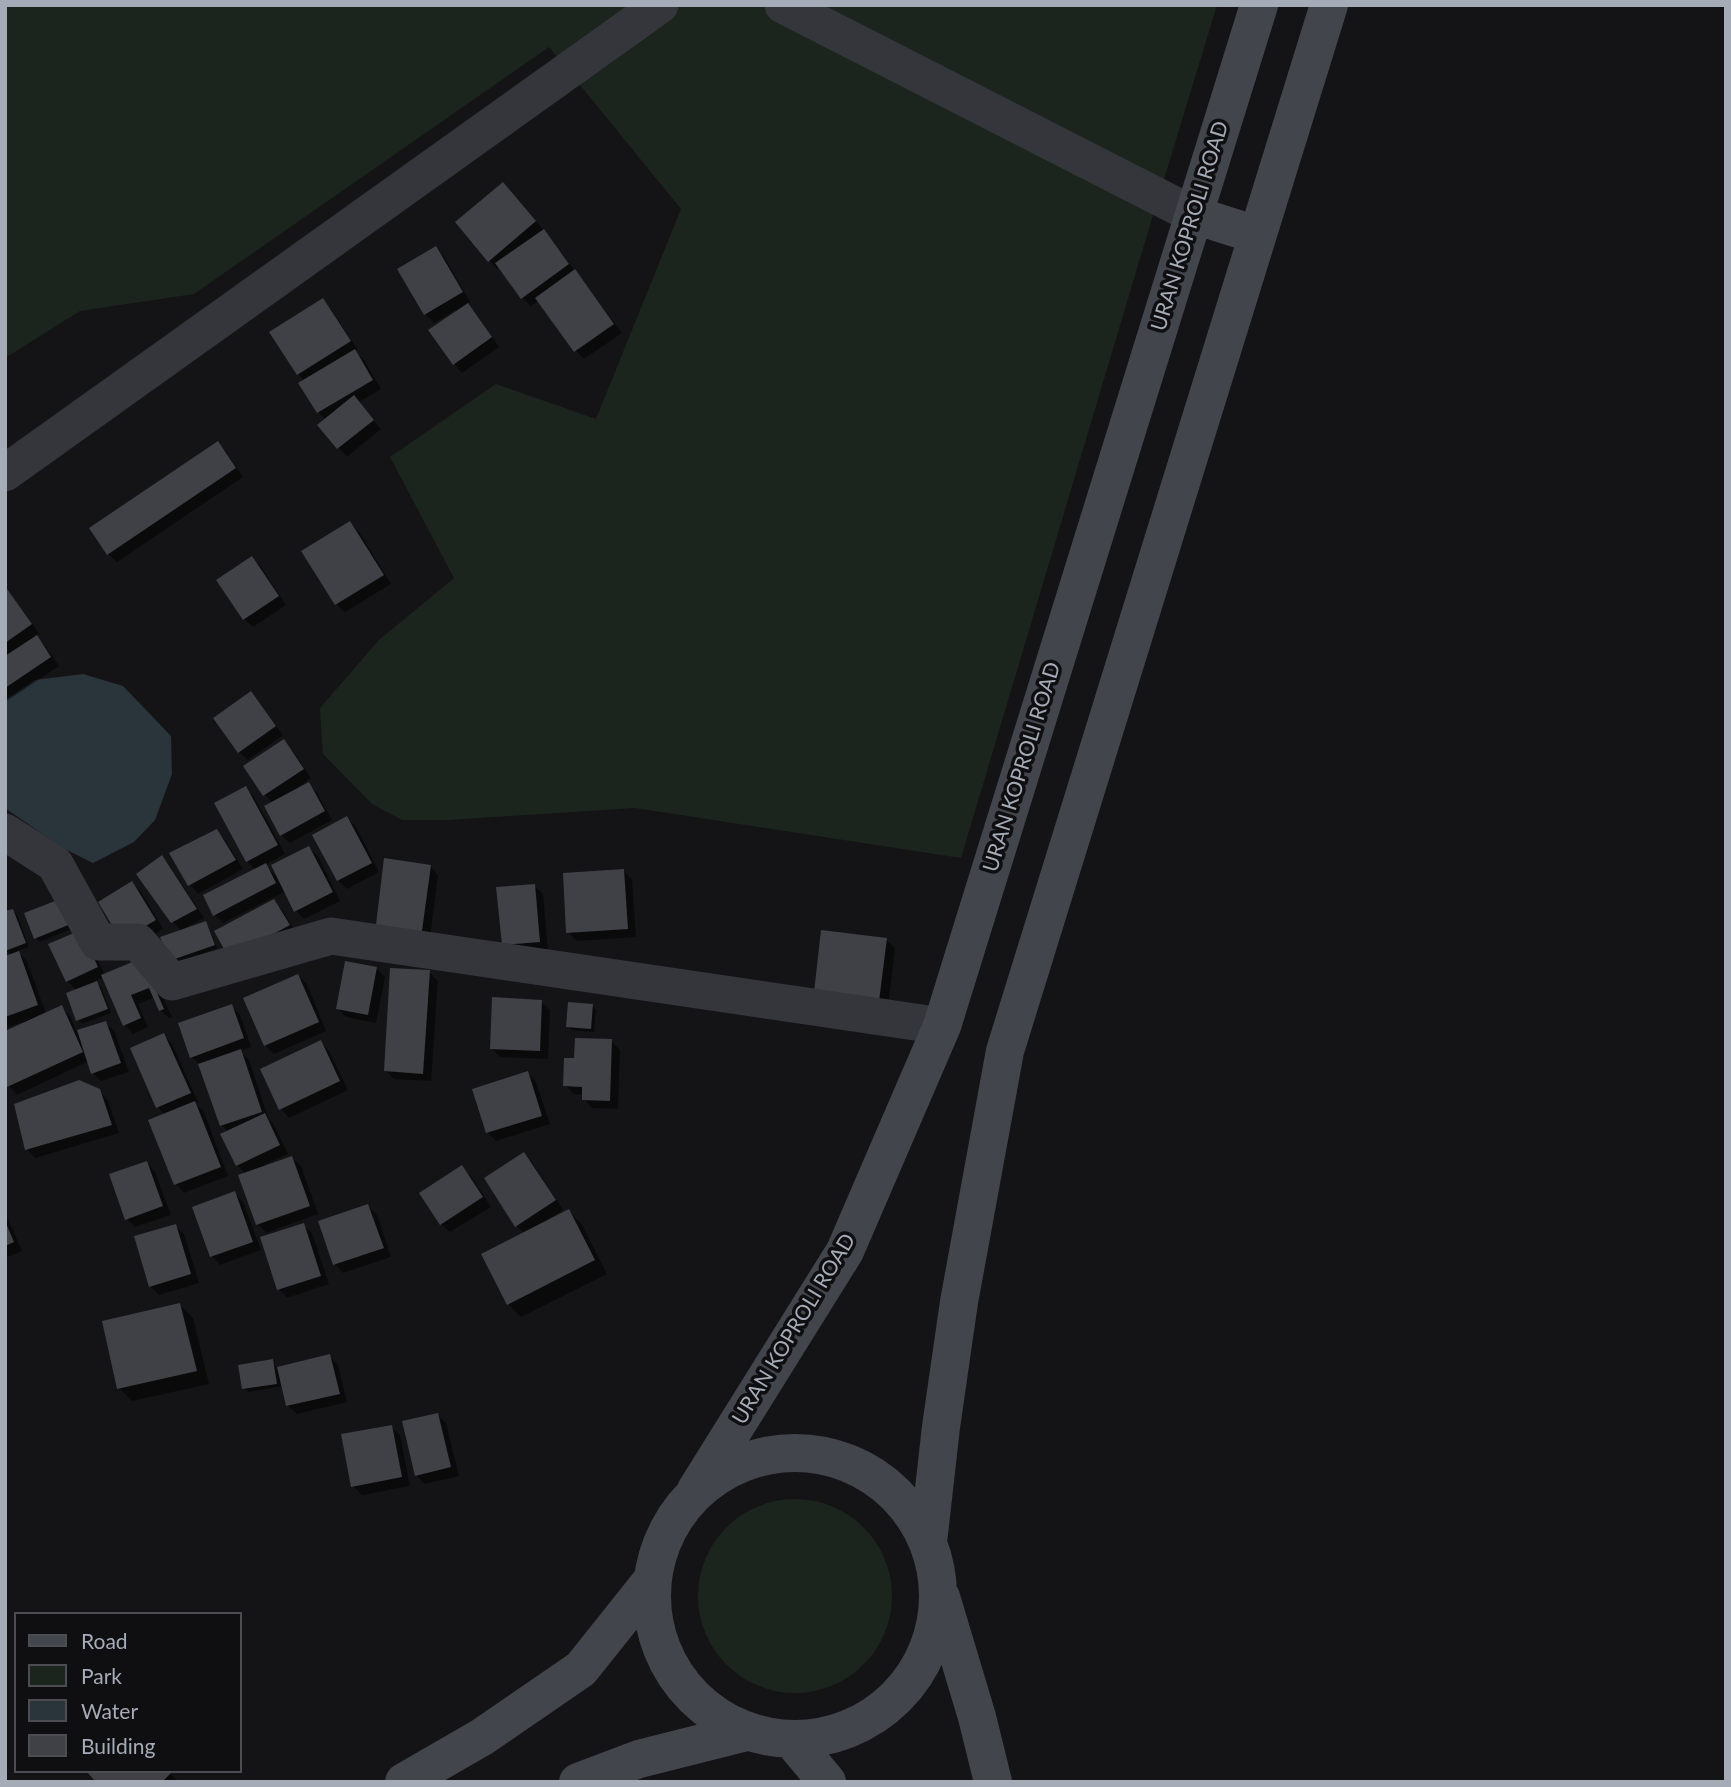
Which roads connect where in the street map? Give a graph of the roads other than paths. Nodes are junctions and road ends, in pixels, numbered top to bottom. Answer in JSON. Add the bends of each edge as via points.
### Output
{"nodes":[{"id":1,"x":660,"y":5,"type":"edge"},
{"id":2,"x":783,"y":5,"type":"edge"},
{"id":3,"x":1259,"y":5,"type":"edge"},
{"id":4,"x":1329,"y":5,"type":"edge"},
{"id":5,"x":1194,"y":215,"type":"junction"},
{"id":6,"x":1258,"y":235,"type":"junction"},
{"id":7,"x":5,"y":473,"type":"edge"},
{"id":8,"x":5,"y":832,"type":"edge"},
{"id":9,"x":942,"y":1026,"type":"junction"},
{"id":10,"x":696,"y":1490,"type":"junction"},
{"id":11,"x":928,"y":1542,"type":"junction"},
{"id":12,"x":652,"y":1580,"type":"junction"},
{"id":13,"x":939,"y":1589,"type":"junction"},
{"id":14,"x":746,"y":1731,"type":"junction"},
{"id":15,"x":792,"y":1740,"type":"junction"},
{"id":16,"x":404,"y":1782,"type":"edge"},
{"id":17,"x":578,"y":1782,"type":"edge"},
{"id":18,"x":827,"y":1782,"type":"edge"},
{"id":19,"x":993,"y":1782,"type":"edge"}],
"edges":[{"from":1,"to":7,"type":"street"},
{"from":2,"to":5,"type":"street"},
{"from":3,"to":5,"type":"main road","name":"URAN KOPROLI ROAD"},
{"from":4,"to":6,"type":"main road"},
{"from":5,"to":6,"type":"main road"},
{"from":5,"to":9,"type":"main road","name":"URAN KOPROLI ROAD"},
{"from":6,"to":11,"type":"main road","via":[[1005,1051],[959,1302]]},
{"from":8,"to":9,"type":"street","via":[[55,864],[98,942],[138,942],[172,982],[331,936]]},
{"from":9,"to":10,"type":"main road","name":"URAN KOPROLI ROAD","via":[[845,1251]]},
{"from":10,"to":11,"type":"main road","via":[[734,1465],[779,1452],[825,1455],[868,1472],[904,1502]]},
{"from":10,"to":12,"type":"main road","name":"URAN KOPROLI ROAD","via":[[666,1531]]},
{"from":11,"to":13,"type":"main road"},
{"from":12,"to":14,"type":"main road","via":[[654,1627],[673,1671],[704,1707]]},
{"from":12,"to":16,"type":"main road","via":[[581,1669],[482,1737]]},
{"from":13,"to":15,"type":"main road","via":[[934,1635],[914,1678],[881,1712],[839,1733]]},
{"from":13,"to":19,"type":"main road"},
{"from":14,"to":15,"type":"main road"},
{"from":14,"to":17,"type":"main road","via":[[639,1759]]},
{"from":15,"to":18,"type":"main road"}]}
